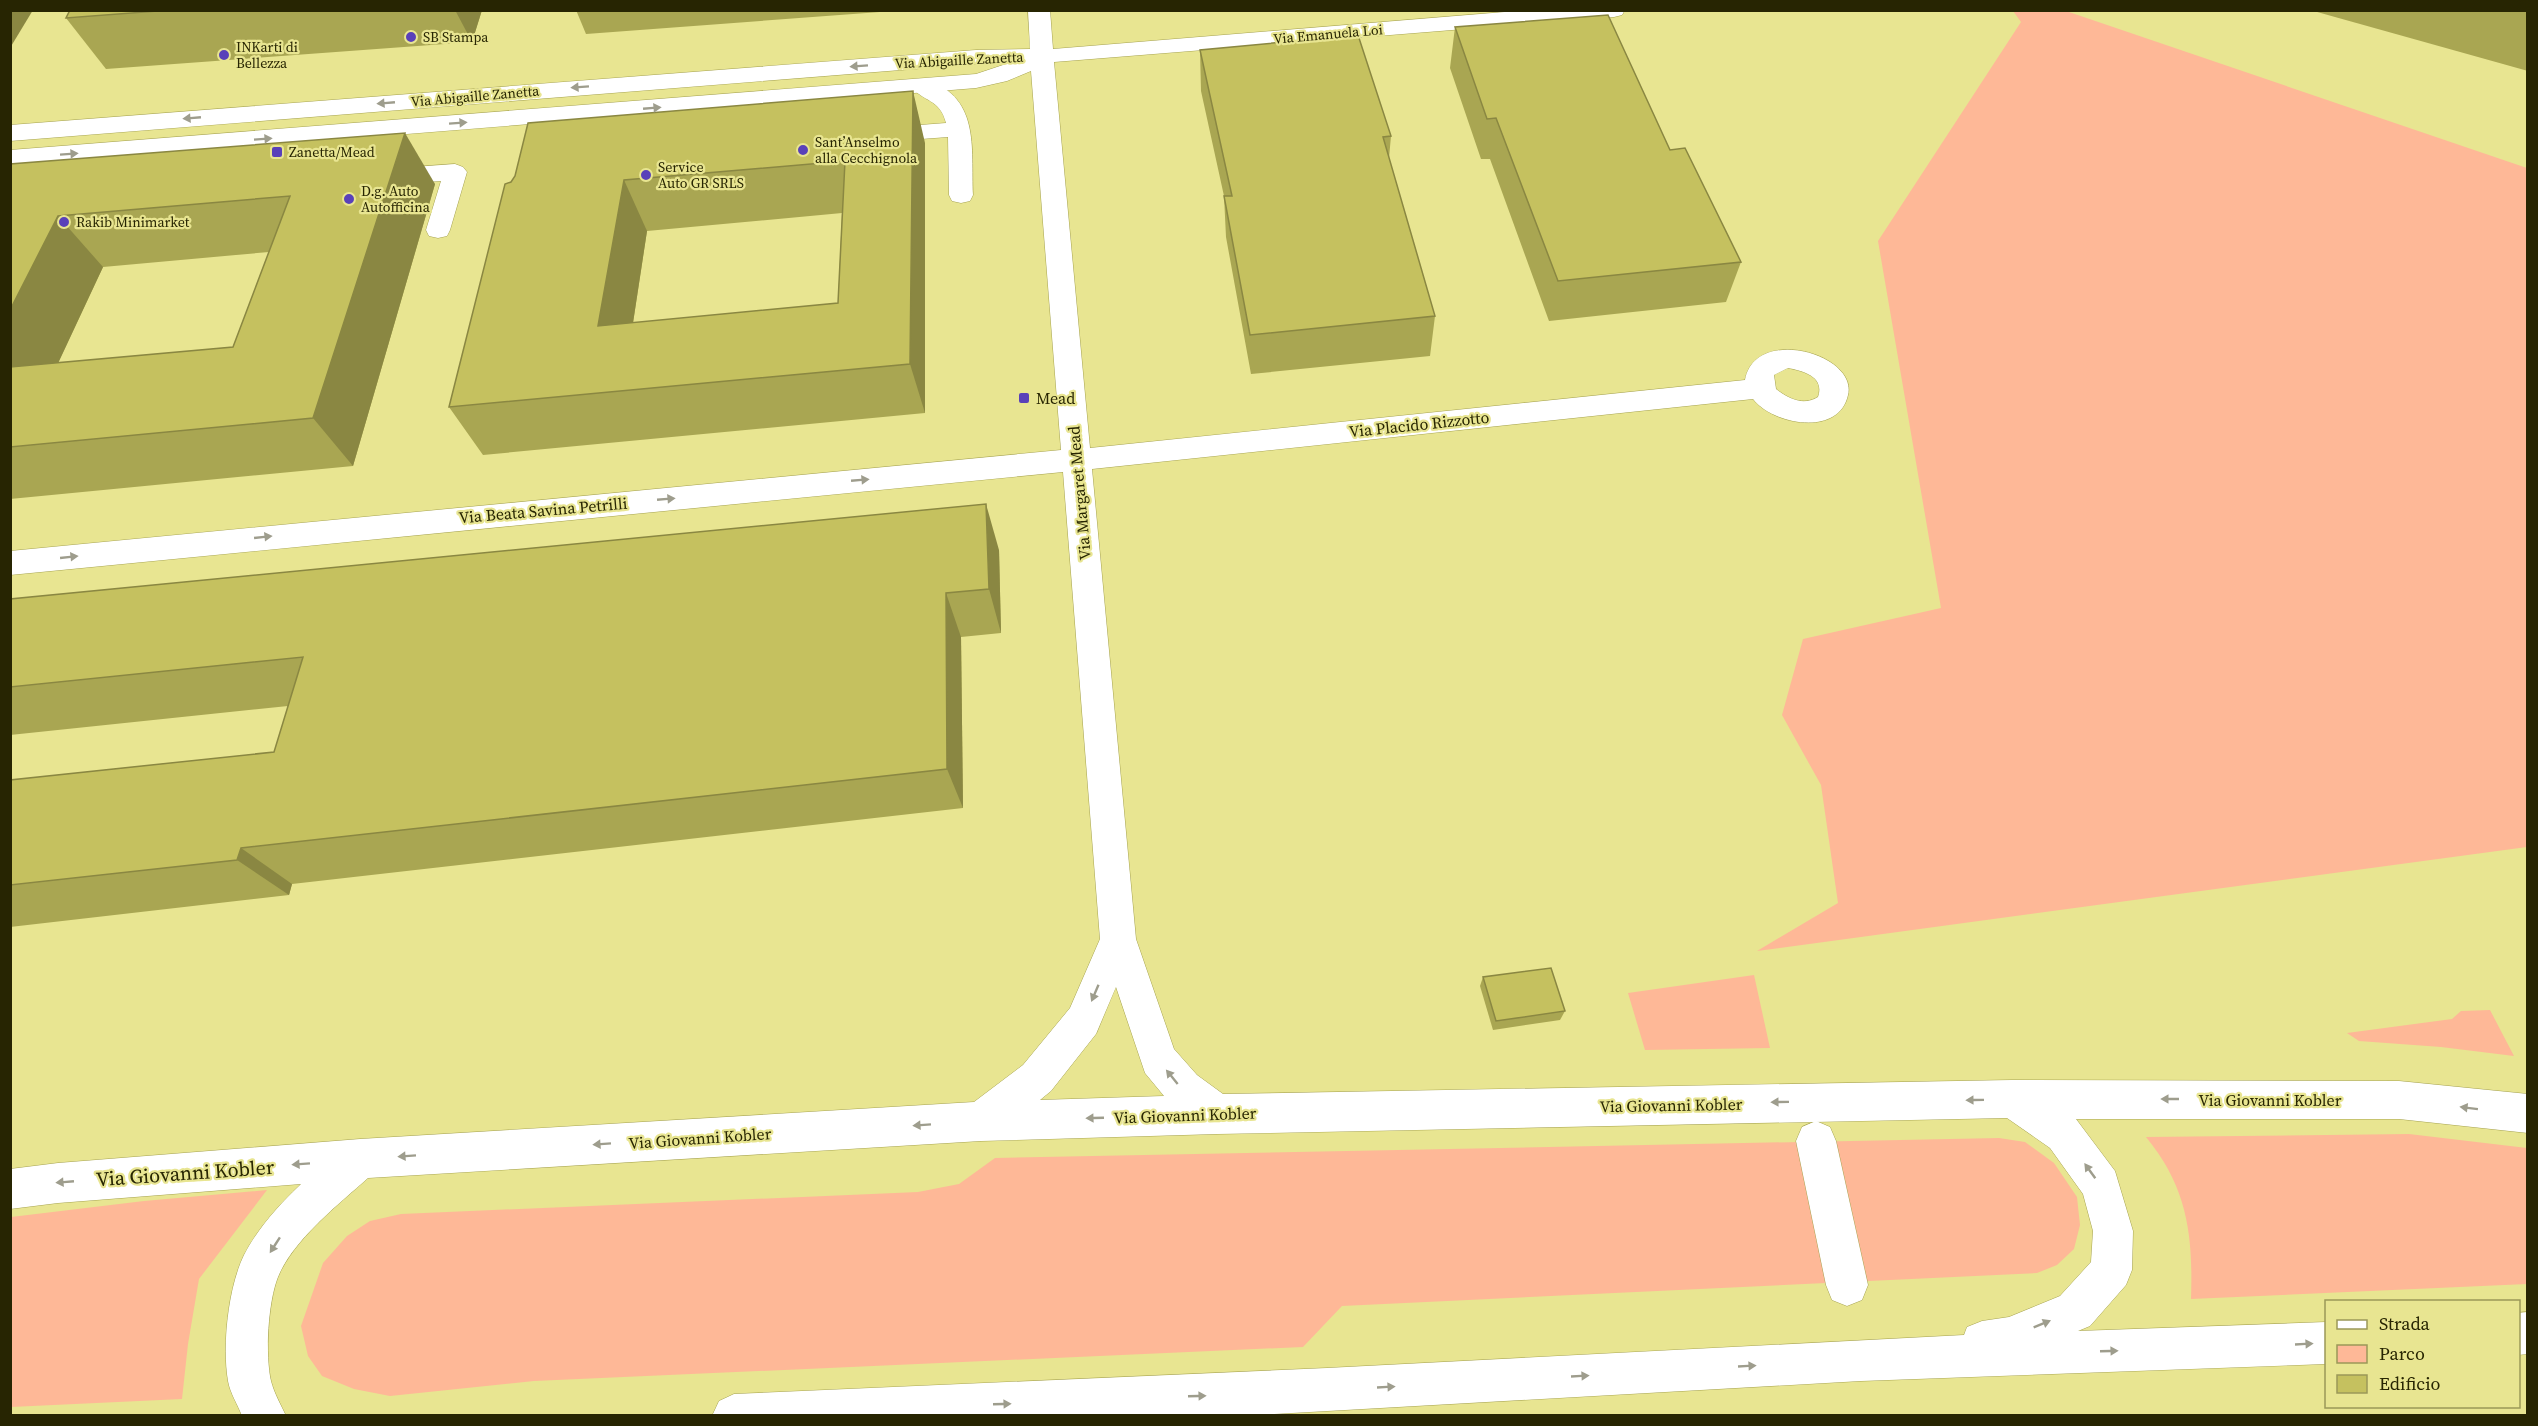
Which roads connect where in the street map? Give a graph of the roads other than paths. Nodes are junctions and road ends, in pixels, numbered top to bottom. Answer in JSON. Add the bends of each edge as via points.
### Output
{"nodes":[{"id":1,"x":1039,"y":10,"type":"edge"},
{"id":2,"x":1614,"y":10,"type":"edge"},
{"id":3,"x":1043,"y":57,"type":"junction"},
{"id":4,"x":922,"y":86,"type":"junction"},
{"id":5,"x":958,"y":129,"type":"junction"},
{"id":6,"x":856,"y":137,"type":"edge"},
{"id":7,"x":13,"y":139,"type":"edge"},
{"id":8,"x":380,"y":146,"type":"junction"},
{"id":9,"x":10,"y":158,"type":"edge"},
{"id":10,"x":961,"y":195,"type":"dead end"},
{"id":11,"x":438,"y":230,"type":"dead end"},
{"id":12,"x":1761,"y":388,"type":"dead end"},
{"id":13,"x":1077,"y":460,"type":"junction"},
{"id":14,"x":10,"y":563,"type":"edge"},
{"id":15,"x":1118,"y":939,"type":"junction"},
{"id":16,"x":2012,"y":1099,"type":"junction"},
{"id":17,"x":1217,"y":1114,"type":"junction"},
{"id":18,"x":2528,"y":1114,"type":"edge"},
{"id":19,"x":981,"y":1121,"type":"junction"},
{"id":20,"x":1816,"y":1141,"type":"dead end"},
{"id":21,"x":360,"y":1159,"type":"junction"},
{"id":22,"x":10,"y":1189,"type":"edge"},
{"id":23,"x":1847,"y":1285,"type":"dead end"},
{"id":24,"x":2325,"y":1343,"type":"edge"},
{"id":25,"x":1862,"y":1360,"type":"junction"},
{"id":26,"x":264,"y":1416,"type":"edge"},
{"id":27,"x":734,"y":1416,"type":"edge"}],
"edges":[{"from":1,"to":3,"type":"street","name":"Via Margaret Mead"},
{"from":2,"to":3,"type":"street","name":"Via Emanuela Loi"},
{"from":3,"to":4,"type":"street","name":"Via Abigaille Zanetta","via":[[999,76]]},
{"from":3,"to":7,"type":"street","name":"Via Abigaille Zanetta","one_way":true,"via":[[976,57]]},
{"from":3,"to":13,"type":"street","name":"Via Margaret Mead"},
{"from":4,"to":5,"type":"lane","via":[[942,97],[957,117]]},
{"from":8,"to":4,"type":"street","name":"Via Abigaille Zanetta","one_way":true},
{"from":5,"to":6,"type":"lane"},
{"from":5,"to":10,"type":"lane"},
{"from":9,"to":8,"type":"street","name":"Via Abigaille Zanetta","one_way":true},
{"from":8,"to":11,"type":"lane","via":[[371,178],[455,172]]},
{"from":12,"to":13,"type":"street","name":"Via Placido Rizzotto"},
{"from":14,"to":13,"type":"street","name":"Via Beata Savina Petrilli","one_way":true},
{"from":13,"to":15,"type":"street","name":"Via Margaret Mead"},
{"from":17,"to":15,"type":"street","name":"Via Margaret Mead","one_way":true,"via":[[1183,1089],[1159,1060]]},
{"from":15,"to":19,"type":"street","name":"Via Margaret Mead","one_way":true,"via":[[1083,1021],[1037,1078]]},
{"from":16,"to":17,"type":"street","name":"Via Giovanni Kobler","one_way":true},
{"from":18,"to":16,"type":"street","name":"Via Giovanni Kobler","one_way":true,"via":[[2399,1100]]},
{"from":25,"to":16,"type":"street","one_way":true,"via":[[2009,1338],[2075,1311],[2111,1270],[2113,1231],[2101,1185],[2064,1134]]},
{"from":17,"to":19,"type":"street","name":"Via Giovanni Kobler","one_way":true},
{"from":19,"to":21,"type":"street","name":"Via Giovanni Kobler","one_way":true},
{"from":20,"to":23,"type":"street"},
{"from":21,"to":22,"type":"street","name":"Via Giovanni Kobler","one_way":true},
{"from":21,"to":26,"type":"street","one_way":true,"via":[[285,1229],[259,1269],[246,1332],[250,1383]]},
{"from":25,"to":24,"type":"street","one_way":true},
{"from":27,"to":25,"type":"street","one_way":true,"via":[[1315,1391]]}]}
